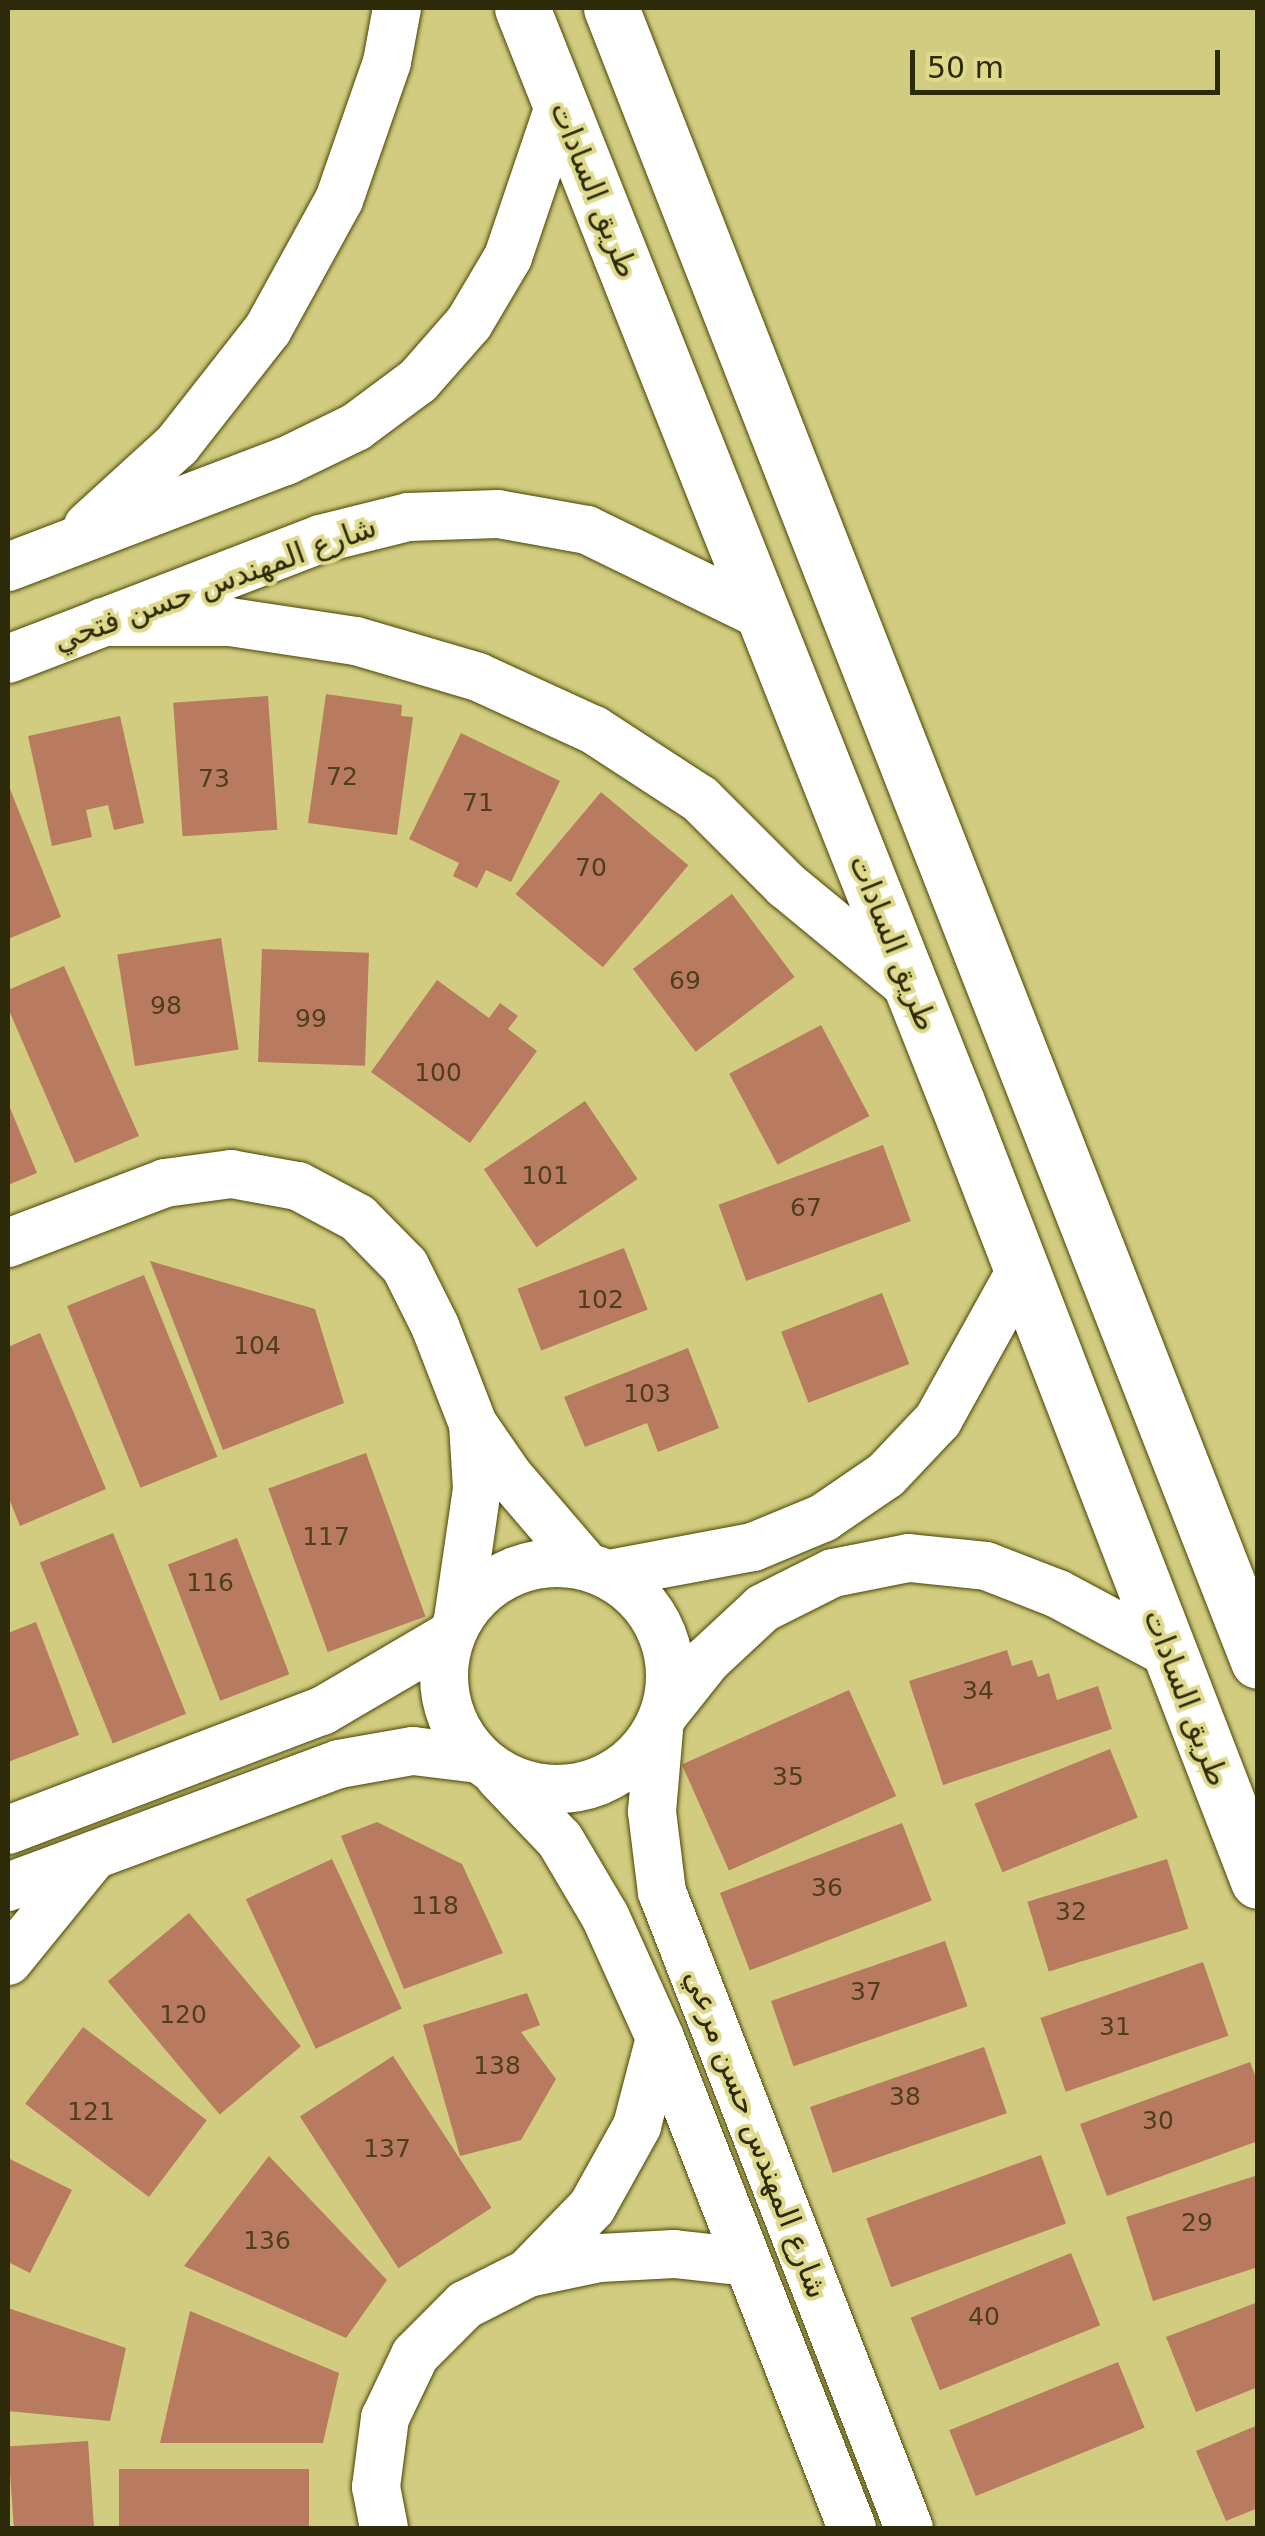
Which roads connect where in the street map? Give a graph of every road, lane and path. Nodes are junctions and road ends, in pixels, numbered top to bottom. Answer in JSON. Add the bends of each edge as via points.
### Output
{"nodes":[{"id":1,"x":397,"y":8,"type":"edge"},
{"id":2,"x":522,"y":8,"type":"edge"},
{"id":3,"x":611,"y":8,"type":"edge"},
{"id":4,"x":560,"y":104,"type":"junction"},
{"id":5,"x":69,"y":543,"type":"junction"},
{"id":6,"x":8,"y":567,"type":"edge"},
{"id":7,"x":763,"y":616,"type":"junction"},
{"id":8,"x":102,"y":622,"type":"junction"},
{"id":9,"x":8,"y":659,"type":"edge"},
{"id":10,"x":985,"y":961,"type":"junction"},
{"id":11,"x":911,"y":988,"type":"junction"},
{"id":12,"x":8,"y":1243,"type":"edge"},
{"id":13,"x":1020,"y":1272,"type":"junction"},
{"id":14,"x":472,"y":1424,"type":"junction"},
{"id":15,"x":597,"y":1570,"type":"junction"},
{"id":16,"x":454,"y":1627,"type":"junction"},
{"id":17,"x":1170,"y":1654,"type":"junction"},
{"id":18,"x":1258,"y":1661,"type":"edge"},
{"id":19,"x":661,"y":1722,"type":"junction"},
{"id":20,"x":489,"y":1767,"type":"junction"},
{"id":21,"x":8,"y":1830,"type":"edge"},
{"id":22,"x":96,"y":1852,"type":"junction"},
{"id":23,"x":1258,"y":1881,"type":"edge"},
{"id":24,"x":8,"y":1887,"type":"edge"},
{"id":25,"x":662,"y":1892,"type":"junction"},
{"id":26,"x":606,"y":1916,"type":"junction"},
{"id":27,"x":8,"y":1961,"type":"edge"},
{"id":28,"x":660,"y":2038,"type":"junction"},
{"id":29,"x":748,"y":2262,"type":"junction"},
{"id":30,"x":528,"y":2273,"type":"junction"},
{"id":31,"x":384,"y":2528,"type":"edge"},
{"id":32,"x":852,"y":2528,"type":"edge"},
{"id":33,"x":909,"y":2528,"type":"edge"}],
"edges":[{"from":1,"to":5,"type":"street","via":[[387,62],[339,200],[268,329],[177,445]]},
{"from":2,"to":4,"type":"main road","name":"طريق السادات"},
{"from":3,"to":10,"type":"main road"},
{"from":4,"to":5,"type":"street","via":[[508,257],[469,323],[418,380],[356,427],[286,461]]},
{"from":4,"to":7,"type":"main road","name":"طريق السادات"},
{"from":5,"to":6,"type":"street"},
{"from":7,"to":8,"type":"street","name":"شارع المهندس حسن فتحي","via":[[587,530],[498,514],[408,517],[320,540]]},
{"from":7,"to":11,"type":"main road","name":"طريق السادات"},
{"from":8,"to":9,"type":"street","name":"شارع المهندس حسن فتحي"},
{"from":8,"to":11,"type":"street","via":[[230,622],[338,638],[478,677],[594,730],[700,798],[786,885]]},
{"from":10,"to":11,"type":"main road"},
{"from":10,"to":18,"type":"main road"},
{"from":11,"to":13,"type":"main road","name":"طريق السادات"},
{"from":12,"to":14,"type":"street","via":[[164,1184],[232,1174],[298,1186],[358,1218],[405,1266]]},
{"from":13,"to":15,"type":"street","via":[[938,1420],[886,1475],[824,1518],[753,1547]]},
{"from":13,"to":17,"type":"main road","name":"طريق السادات"},
{"from":14,"to":15,"type":"street","via":[[508,1475]]},
{"from":14,"to":16,"type":"street","via":[[477,1489]]},
{"from":15,"to":16,"type":"street","via":[[534,1564],[498,1578]]},
{"from":15,"to":19,"type":"street","via":[[650,1610],[666,1643],[671,1678]]},
{"from":16,"to":20,"type":"street","via":[[442,1682],[448,1711],[460,1737]]},
{"from":16,"to":21,"type":"street","via":[[322,1711]]},
{"from":17,"to":19,"type":"street","via":[[1058,1594],[986,1566],[909,1558],[833,1573],[764,1608],[707,1660]]},
{"from":17,"to":23,"type":"main road","name":"طريق السادات"},
{"from":19,"to":20,"type":"street","via":[[635,1758],[605,1779],[552,1788]]},
{"from":19,"to":25,"type":"street","name":"شارع المهندس حسن مرعي","via":[[652,1812]]},
{"from":20,"to":22,"type":"street","via":[[413,1751],[339,1764]]},
{"from":20,"to":26,"type":"street","name":"شارع المهندس حسن مرعي","via":[[560,1840]]},
{"from":22,"to":24,"type":"street"},
{"from":22,"to":27,"type":"street"},
{"from":25,"to":26,"type":"street","via":[[621,1900]]},
{"from":25,"to":33,"type":"street","name":"شارع المهندس حسن مرعي"},
{"from":26,"to":28,"type":"street","name":"شارع المهندس حسن مرعي"},
{"from":28,"to":29,"type":"street","name":"شارع المهندس حسن مرعي"},
{"from":28,"to":30,"type":"street","via":[[637,2126],[592,2207]]},
{"from":29,"to":30,"type":"street","via":[[674,2254],[600,2258]]},
{"from":29,"to":32,"type":"street","name":"شارع المهندس حسن مرعي"},
{"from":30,"to":31,"type":"street","via":[[465,2305],[415,2355],[385,2418],[376,2487]]}]}
